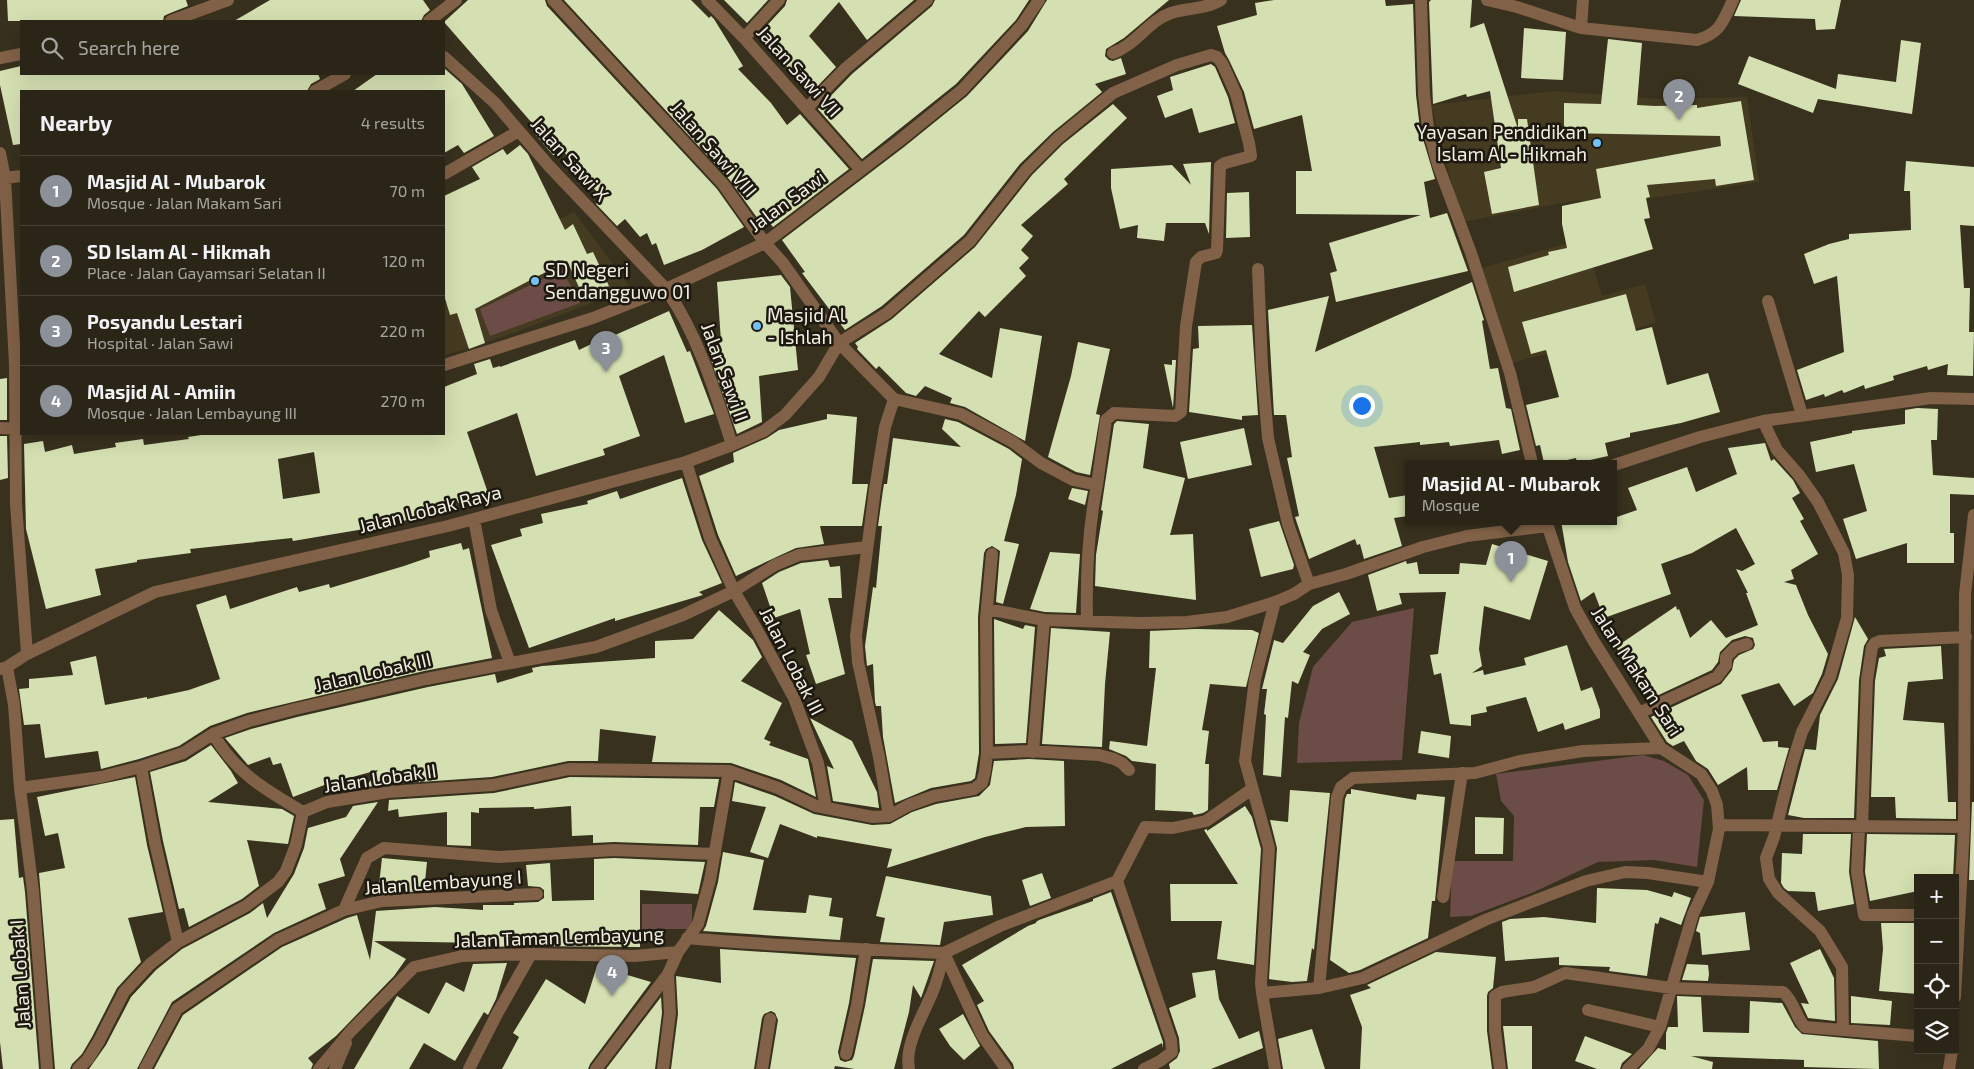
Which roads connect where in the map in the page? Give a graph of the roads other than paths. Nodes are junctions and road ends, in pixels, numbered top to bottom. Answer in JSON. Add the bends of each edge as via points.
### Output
{"nodes":[{"id":1,"x":228,"y":0,"type":"edge"},
{"id":2,"x":456,"y":0,"type":"edge"},
{"id":3,"x":552,"y":0,"type":"edge"},
{"id":4,"x":707,"y":0,"type":"edge"},
{"id":5,"x":779,"y":0,"type":"edge"},
{"id":6,"x":927,"y":0,"type":"edge"},
{"id":7,"x":1039,"y":0,"type":"edge"},
{"id":8,"x":1221,"y":0,"type":"edge"},
{"id":9,"x":1421,"y":0,"type":"edge"},
{"id":10,"x":1487,"y":0,"type":"edge"},
{"id":11,"x":1583,"y":0,"type":"edge"},
{"id":12,"x":1733,"y":0,"type":"edge"},
{"id":13,"x":174,"y":20,"type":"edge"},
{"id":14,"x":430,"y":20,"type":"edge"},
{"id":15,"x":1581,"y":28,"type":"junction"},
{"id":16,"x":744,"y":38,"type":"junction"},
{"id":17,"x":1113,"y":53,"type":"dead end"},
{"id":18,"x":20,"y":54,"type":"edge"},
{"id":19,"x":0,"y":58,"type":"edge"},
{"id":20,"x":445,"y":59,"type":"edge"},
{"id":21,"x":343,"y":75,"type":"edge"},
{"id":22,"x":317,"y":90,"type":"edge"},
{"id":23,"x":808,"y":108,"type":"junction"},
{"id":24,"x":518,"y":131,"type":"junction"},
{"id":25,"x":0,"y":153,"type":"edge"},
{"id":26,"x":862,"y":170,"type":"junction"},
{"id":27,"x":445,"y":173,"type":"edge"},
{"id":28,"x":20,"y":176,"type":"edge"},
{"id":29,"x":5,"y":178,"type":"junction"},
{"id":30,"x":765,"y":243,"type":"junction"},
{"id":31,"x":1258,"y":269,"type":"dead end"},
{"id":32,"x":666,"y":288,"type":"junction"},
{"id":33,"x":1768,"y":301,"type":"dead end"},
{"id":34,"x":839,"y":343,"type":"junction"},
{"id":35,"x":445,"y":365,"type":"edge"},
{"id":36,"x":894,"y":399,"type":"junction"},
{"id":37,"x":1974,"y":399,"type":"edge"},
{"id":38,"x":1802,"y":415,"type":"junction"},
{"id":39,"x":1763,"y":421,"type":"junction"},
{"id":40,"x":0,"y":428,"type":"edge"},
{"id":41,"x":18,"y":429,"type":"edge"},
{"id":42,"x":732,"y":445,"type":"junction"},
{"id":43,"x":1531,"y":460,"type":"edge"},
{"id":44,"x":686,"y":462,"type":"junction"},
{"id":45,"x":1617,"y":464,"type":"edge"},
{"id":46,"x":1097,"y":485,"type":"junction"},
{"id":47,"x":1974,"y":515,"type":"edge"},
{"id":48,"x":474,"y":519,"type":"junction"},
{"id":49,"x":1534,"y":525,"type":"edge"},
{"id":50,"x":1547,"y":525,"type":"edge"},
{"id":51,"x":867,"y":547,"type":"junction"},
{"id":52,"x":992,"y":554,"type":"dead end"},
{"id":53,"x":1309,"y":584,"type":"junction"},
{"id":54,"x":734,"y":591,"type":"junction"},
{"id":55,"x":1275,"y":602,"type":"junction"},
{"id":56,"x":987,"y":610,"type":"junction"},
{"id":57,"x":1044,"y":620,"type":"junction"},
{"id":58,"x":1087,"y":620,"type":"junction"},
{"id":59,"x":1966,"y":637,"type":"junction"},
{"id":60,"x":1747,"y":644,"type":"dead end"},
{"id":61,"x":27,"y":654,"type":"junction"},
{"id":62,"x":510,"y":663,"type":"junction"},
{"id":63,"x":3,"y":668,"type":"edge"},
{"id":64,"x":1639,"y":713,"type":"junction"},
{"id":65,"x":213,"y":734,"type":"junction"},
{"id":66,"x":1661,"y":748,"type":"junction"},
{"id":67,"x":1033,"y":752,"type":"junction"},
{"id":68,"x":987,"y":753,"type":"junction"},
{"id":69,"x":141,"y":767,"type":"junction"},
{"id":70,"x":1129,"y":770,"type":"dead end"},
{"id":71,"x":729,"y":771,"type":"junction"},
{"id":72,"x":1462,"y":773,"type":"junction"},
{"id":73,"x":20,"y":788,"type":"junction"},
{"id":74,"x":1252,"y":789,"type":"junction"},
{"id":75,"x":826,"y":808,"type":"junction"},
{"id":76,"x":303,"y":812,"type":"junction"},
{"id":77,"x":889,"y":816,"type":"junction"},
{"id":78,"x":1719,"y":825,"type":"junction"},
{"id":79,"x":1776,"y":826,"type":"junction"},
{"id":80,"x":1861,"y":827,"type":"junction"},
{"id":81,"x":1964,"y":827,"type":"junction"},
{"id":82,"x":715,"y":854,"type":"junction"},
{"id":83,"x":1117,"y":881,"type":"junction"},
{"id":84,"x":1708,"y":882,"type":"junction"},
{"id":85,"x":1959,"y":891,"type":"edge"},
{"id":86,"x":537,"y":894,"type":"dead end"},
{"id":87,"x":1443,"y":897,"type":"dead end"},
{"id":88,"x":344,"y":910,"type":"junction"},
{"id":89,"x":1914,"y":915,"type":"edge"},
{"id":90,"x":1957,"y":919,"type":"edge"},
{"id":91,"x":687,"y":938,"type":"junction"},
{"id":92,"x":178,"y":942,"type":"junction"},
{"id":93,"x":866,"y":949,"type":"junction"},
{"id":94,"x":678,"y":952,"type":"junction"},
{"id":95,"x":531,"y":954,"type":"junction"},
{"id":96,"x":944,"y":954,"type":"junction"},
{"id":97,"x":1956,"y":964,"type":"edge"},
{"id":98,"x":668,"y":974,"type":"junction"},
{"id":99,"x":1319,"y":988,"type":"junction"},
{"id":100,"x":1671,"y":988,"type":"junction"},
{"id":101,"x":1262,"y":993,"type":"junction"},
{"id":102,"x":1588,"y":1010,"type":"dead end"},
{"id":103,"x":770,"y":1019,"type":"dead end"},
{"id":104,"x":1660,"y":1027,"type":"junction"},
{"id":105,"x":1842,"y":1030,"type":"junction"},
{"id":106,"x":350,"y":1032,"type":"junction"},
{"id":107,"x":1914,"y":1036,"type":"edge"},
{"id":108,"x":846,"y":1054,"type":"dead end"},
{"id":109,"x":1951,"y":1054,"type":"edge"},
{"id":110,"x":47,"y":1069,"type":"edge"},
{"id":111,"x":78,"y":1069,"type":"edge"},
{"id":112,"x":145,"y":1069,"type":"edge"},
{"id":113,"x":319,"y":1069,"type":"edge"},
{"id":114,"x":335,"y":1069,"type":"edge"},
{"id":115,"x":469,"y":1069,"type":"edge"},
{"id":116,"x":596,"y":1069,"type":"edge"},
{"id":117,"x":663,"y":1069,"type":"edge"},
{"id":118,"x":762,"y":1069,"type":"edge"},
{"id":119,"x":909,"y":1069,"type":"edge"},
{"id":120,"x":1006,"y":1069,"type":"edge"},
{"id":121,"x":1144,"y":1069,"type":"edge"},
{"id":122,"x":1275,"y":1069,"type":"edge"},
{"id":123,"x":1500,"y":1069,"type":"edge"},
{"id":124,"x":1628,"y":1069,"type":"edge"},
{"id":125,"x":1949,"y":1069,"type":"edge"}],
"edges":[{"from":1,"to":13,"type":"street"},
{"from":2,"to":14,"type":"street"},
{"from":3,"to":30,"type":"street","name":"Jalan Sawi VIII","via":[[723,184]]},
{"from":4,"to":16,"type":"street","name":"Jalan Sawi VII"},
{"from":5,"to":16,"type":"street"},
{"from":6,"to":23,"type":"street","via":[[846,68]]},
{"from":7,"to":26,"type":"street","name":"Jalan Sawi","via":[[1022,25],[962,90]]},
{"from":8,"to":17,"type":"street","via":[[1171,13]]},
{"from":9,"to":43,"type":"street","via":[[1428,128],[1510,373]]},
{"from":10,"to":15,"type":"street"},
{"from":11,"to":15,"type":"street"},
{"from":12,"to":15,"type":"street","via":[[1720,27],[1711,36],[1697,40]]},
{"from":16,"to":23,"type":"street","name":"Jalan Sawi VII"},
{"from":18,"to":19,"type":"street"},
{"from":20,"to":24,"type":"street","name":"Jalan Sawi X","via":[[495,103]]},
{"from":21,"to":22,"type":"street"},
{"from":23,"to":26,"type":"street","name":"Jalan Sawi VII"},
{"from":24,"to":27,"type":"street"},
{"from":24,"to":32,"type":"street","name":"Jalan Sawi X"},
{"from":25,"to":29,"type":"street"},
{"from":26,"to":30,"type":"street","name":"Jalan Sawi"},
{"from":28,"to":29,"type":"street"},
{"from":29,"to":41,"type":"street"},
{"from":30,"to":32,"type":"street","name":"Jalan Sawi"},
{"from":30,"to":34,"type":"street","name":"Jalan Sawi VIII","via":[[783,263]]},
{"from":31,"to":53,"type":"street","via":[[1268,438],[1288,524]]},
{"from":32,"to":35,"type":"street","name":"Jalan Sawi","via":[[593,318]]},
{"from":32,"to":42,"type":"street","name":"Jalan Sawi II","via":[[681,310],[697,345]]},
{"from":33,"to":38,"type":"street"},
{"from":34,"to":36,"type":"street","name":"Jalan Sawi VIII"},
{"from":34,"to":42,"type":"street","name":"Jalan Lobak Raya","via":[[819,377],[785,415],[764,431]]},
{"from":34,"to":46,"type":"street","via":[[886,313],[970,241],[1026,170],[1058,138],[1114,93],[1177,65],[1217,56],[1236,94],[1251,156],[1220,166],[1217,250],[1196,262],[1186,326],[1181,412],[1175,416],[1114,413],[1110,416],[1106,420]]},
{"from":36,"to":46,"type":"street","via":[[961,414],[1014,442],[1041,463],[1073,480]]},
{"from":36,"to":51,"type":"street","via":[[885,427]]},
{"from":37,"to":38,"type":"street","via":[[1931,398]]},
{"from":38,"to":39,"type":"street"},
{"from":39,"to":45,"type":"street","via":[[1700,436]]},
{"from":39,"to":79,"type":"street","via":[[1777,450],[1818,502],[1844,553],[1848,575],[1847,618],[1830,677],[1802,732]]},
{"from":40,"to":41,"type":"street"},
{"from":41,"to":61,"type":"street","via":[[16,504]]},
{"from":42,"to":44,"type":"street","name":"Jalan Lobak Raya"},
{"from":44,"to":48,"type":"street","name":"Jalan Lobak Raya"},
{"from":44,"to":54,"type":"street","name":"Jalan Lobak III","via":[[710,538]]},
{"from":46,"to":58,"type":"street","via":[[1089,551]]},
{"from":47,"to":59,"type":"street","via":[[1965,594]]},
{"from":48,"to":61,"type":"street","name":"Jalan Lobak Raya","via":[[155,592]]},
{"from":48,"to":62,"type":"street","via":[[491,610]]},
{"from":49,"to":53,"type":"street","via":[[1423,546]]},
{"from":50,"to":64,"type":"street","name":"Jalan Makam Sari","via":[[1575,608]]},
{"from":51,"to":54,"type":"street","name":"Jalan Lobak III","via":[[800,555],[775,565]]},
{"from":51,"to":77,"type":"street","via":[[856,636],[858,662]]},
{"from":52,"to":56,"type":"street"},
{"from":53,"to":55,"type":"street"},
{"from":54,"to":62,"type":"street","name":"Jalan Lobak III","via":[[683,615],[596,647]]},
{"from":54,"to":75,"type":"street","name":"Jalan Lobak III","via":[[794,698],[818,763]]},
{"from":55,"to":58,"type":"street","via":[[1227,616],[1187,622]]},
{"from":55,"to":74,"type":"street","via":[[1255,679],[1245,761]]},
{"from":56,"to":57,"type":"street"},
{"from":56,"to":68,"type":"street"},
{"from":57,"to":58,"type":"street"},
{"from":57,"to":67,"type":"street"},
{"from":59,"to":80,"type":"street","via":[[1880,641],[1872,647],[1867,680]]},
{"from":59,"to":81,"type":"street"},
{"from":60,"to":64,"type":"street","via":[[1735,648],[1726,657],[1726,666],[1716,677]]},
{"from":61,"to":63,"type":"street","name":"Jalan Lobak Raya"},
{"from":62,"to":65,"type":"street","name":"Jalan Lobak III","via":[[295,709]]},
{"from":63,"to":73,"type":"street","name":"Jalan Lobak I","via":[[14,705]]},
{"from":64,"to":66,"type":"street","name":"Jalan Makam Sari"},
{"from":65,"to":69,"type":"street","name":"Jalan Lobak III","via":[[183,753]]},
{"from":65,"to":76,"type":"street","via":[[242,772]]},
{"from":66,"to":72,"type":"street","via":[[1583,751]]},
{"from":66,"to":78,"type":"street","name":"Jalan Makam Sari","via":[[1702,774],[1717,806]]},
{"from":67,"to":68,"type":"street"},
{"from":67,"to":70,"type":"street","via":[[1099,755],[1114,759]]},
{"from":68,"to":77,"type":"street","via":[[982,783],[974,789],[934,796]]},
{"from":69,"to":73,"type":"street","name":"Jalan Lobak III","via":[[101,777]]},
{"from":69,"to":92,"type":"street"},
{"from":71,"to":75,"type":"street","name":"Jalan Lobak II"},
{"from":71,"to":76,"type":"street","name":"Jalan Lobak II","via":[[569,769],[493,785],[420,789],[327,802]]},
{"from":71,"to":82,"type":"street"},
{"from":72,"to":87,"type":"street"},
{"from":72,"to":99,"type":"street","via":[[1353,778],[1342,788],[1337,797]]},
{"from":73,"to":110,"type":"street","name":"Jalan Lobak I","via":[[33,891]]},
{"from":74,"to":83,"type":"street","via":[[1206,821],[1174,828],[1145,827]]},
{"from":74,"to":101,"type":"street","via":[[1269,848]]},
{"from":75,"to":77,"type":"street","name":"Jalan Lobak II"},
{"from":76,"to":92,"type":"street","name":"Jalan Lobak II","via":[[296,844],[286,871],[278,882],[246,906]]},
{"from":78,"to":79,"type":"street"},
{"from":78,"to":84,"type":"street","name":"Jalan Makam Sari"},
{"from":79,"to":80,"type":"street"},
{"from":79,"to":105,"type":"street","via":[[1766,858],[1769,879],[1778,893],[1820,931],[1842,968]]},
{"from":80,"to":81,"type":"street"},
{"from":80,"to":89,"type":"street","via":[[1857,872],[1864,915]]},
{"from":81,"to":85,"type":"street"},
{"from":82,"to":88,"type":"street","via":[[614,850],[499,857],[384,848],[367,858]]},
{"from":82,"to":91,"type":"street","via":[[698,924]]},
{"from":83,"to":96,"type":"street","via":[[1000,926]]},
{"from":83,"to":121,"type":"street","via":[[1171,1040],[1172,1052]]},
{"from":84,"to":99,"type":"street","via":[[1625,872],[1586,881],[1485,920],[1363,978]]},
{"from":84,"to":100,"type":"street","name":"Jalan Makam Sari","via":[[1693,914]]},
{"from":86,"to":88,"type":"street","name":"Jalan Lembayung I","via":[[382,901]]},
{"from":88,"to":112,"type":"street","name":"Jalan Lembayung I","via":[[278,940],[176,1009]]},
{"from":90,"to":97,"type":"street"},
{"from":91,"to":93,"type":"street"},
{"from":91,"to":94,"type":"street"},
{"from":92,"to":111,"type":"street","name":"Jalan Lobak II","via":[[150,964],[124,992],[88,1059]]},
{"from":93,"to":96,"type":"street"},
{"from":93,"to":108,"type":"street","via":[[858,1005]]},
{"from":94,"to":95,"type":"street","name":"Jalan Taman Lembayung","via":[[635,956]]},
{"from":94,"to":98,"type":"street"},
{"from":95,"to":106,"type":"street","name":"Jalan Taman Lembayung","via":[[462,956],[414,966]]},
{"from":95,"to":115,"type":"street"},
{"from":96,"to":119,"type":"street","via":[[908,1054]]},
{"from":96,"to":120,"type":"street","via":[[982,1035]]},
{"from":98,"to":116,"type":"street"},
{"from":98,"to":117,"type":"street","via":[[670,1013]]},
{"from":99,"to":101,"type":"street"},
{"from":100,"to":104,"type":"street","name":"Jalan Makam Sari"},
{"from":100,"to":105,"type":"street","via":[[1784,992],[1792,1000],[1805,1027]]},
{"from":100,"to":123,"type":"street","via":[[1566,973],[1534,987],[1500,992],[1494,999]]},
{"from":101,"to":122,"type":"street"},
{"from":102,"to":104,"type":"street"},
{"from":103,"to":118,"type":"street"},
{"from":104,"to":124,"type":"street","name":"Jalan Makam Sari","via":[[1648,1049]]},
{"from":105,"to":107,"type":"street"},
{"from":106,"to":113,"type":"street","name":"Jalan Taman Lembayung"},
{"from":106,"to":114,"type":"street","name":"Jalan Taman Lembayung"},
{"from":109,"to":125,"type":"street"}]}
